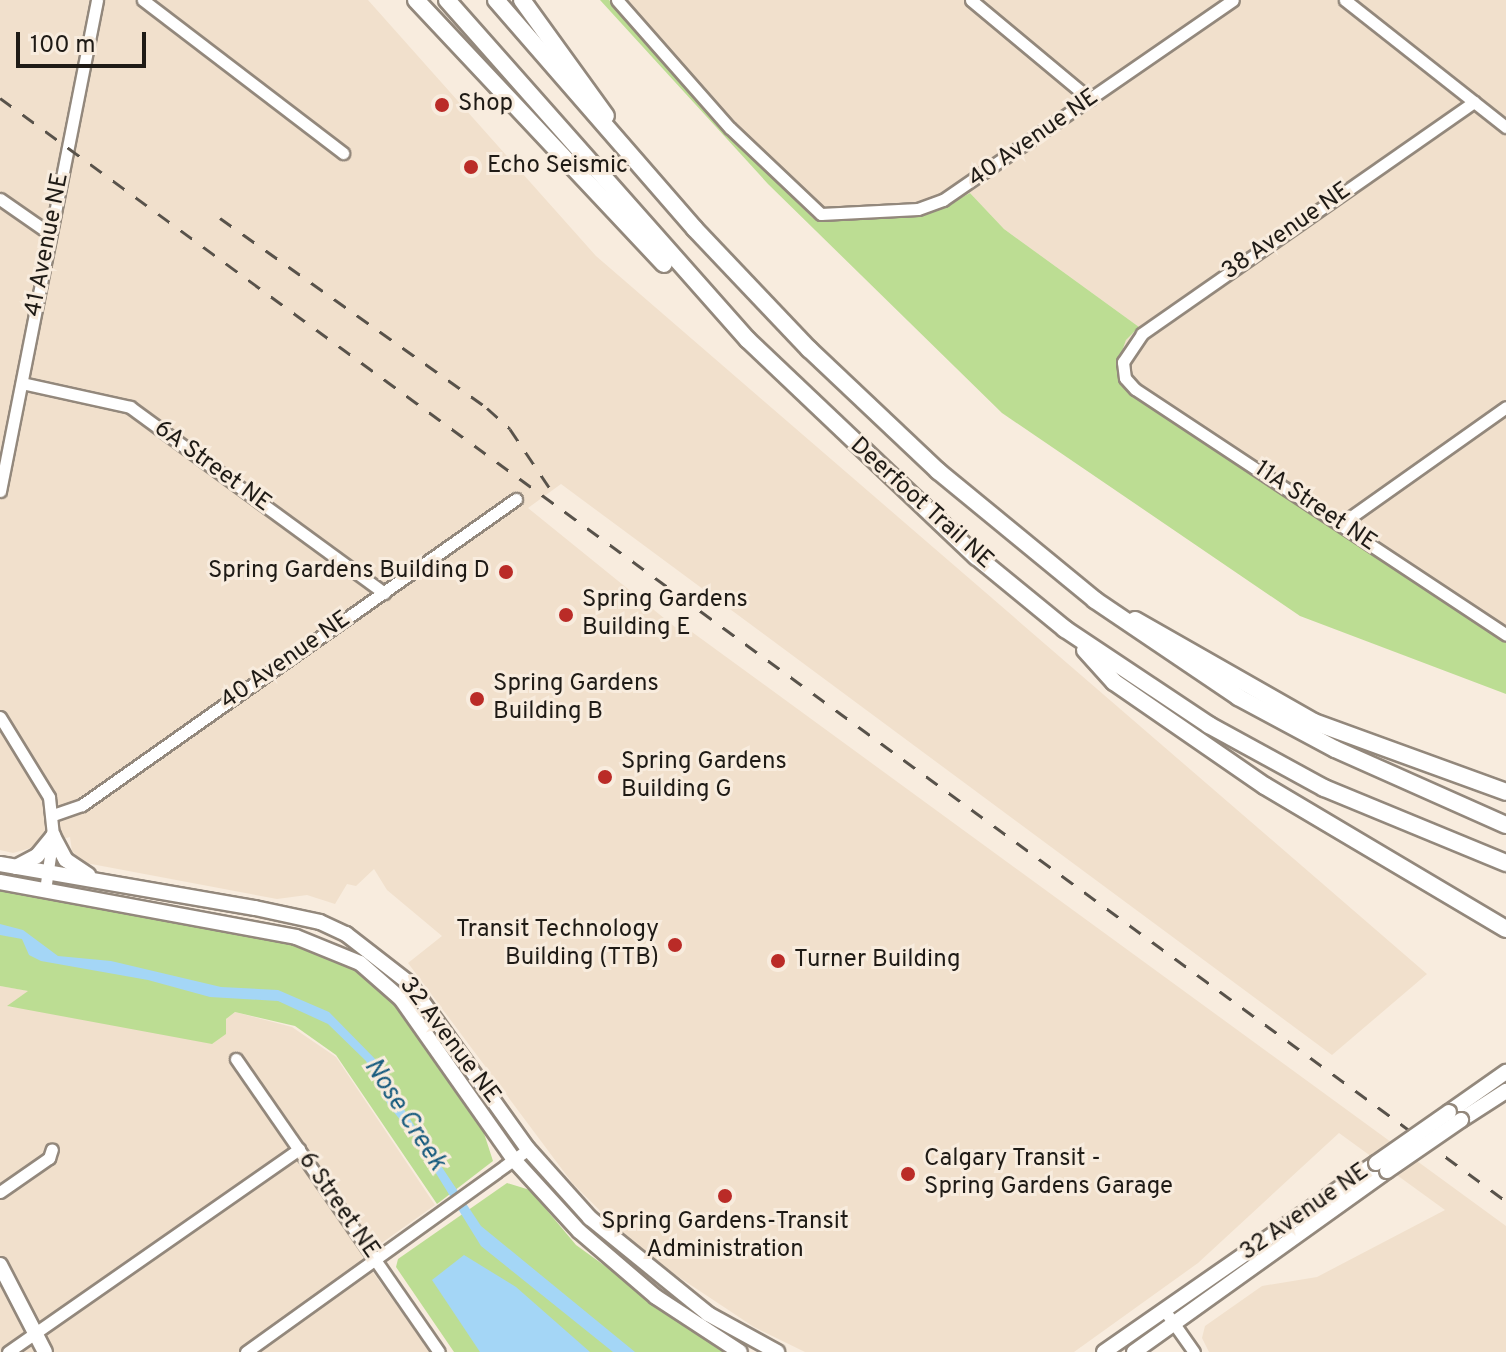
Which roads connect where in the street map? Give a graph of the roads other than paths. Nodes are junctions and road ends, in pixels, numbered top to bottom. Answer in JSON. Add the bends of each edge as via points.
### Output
{"nodes":[{"id":1,"x":97,"y":0,"type":"edge"},
{"id":2,"x":143,"y":0,"type":"edge"},
{"id":3,"x":416,"y":0,"type":"edge"},
{"id":4,"x":447,"y":0,"type":"edge"},
{"id":5,"x":496,"y":0,"type":"edge"},
{"id":6,"x":522,"y":0,"type":"edge"},
{"id":7,"x":617,"y":0,"type":"edge"},
{"id":8,"x":971,"y":0,"type":"edge"},
{"id":9,"x":1233,"y":0,"type":"edge"},
{"id":10,"x":1345,"y":0,"type":"edge"},
{"id":11,"x":1090,"y":99,"type":"junction"},
{"id":12,"x":1474,"y":102,"type":"junction"},
{"id":13,"x":1506,"y":127,"type":"edge"},
{"id":14,"x":627,"y":152,"type":"junction"},
{"id":15,"x":343,"y":153,"type":"dead end"},
{"id":16,"x":0,"y":199,"type":"edge"},
{"id":17,"x":49,"y":233,"type":"junction"},
{"id":18,"x":748,"y":340,"type":"junction"},
{"id":19,"x":1125,"y":378,"type":"joint"},
{"id":20,"x":22,"y":383,"type":"junction"},
{"id":21,"x":1506,"y":407,"type":"edge"},
{"id":22,"x":0,"y":491,"type":"edge"},
{"id":23,"x":516,"y":499,"type":"dead end"},
{"id":24,"x":1341,"y":524,"type":"junction"},
{"id":25,"x":384,"y":593,"type":"junction"},
{"id":26,"x":1095,"y":600,"type":"junction"},
{"id":27,"x":1065,"y":629,"type":"junction"},
{"id":28,"x":1506,"y":635,"type":"edge"},
{"id":29,"x":0,"y":717,"type":"edge"},
{"id":30,"x":1506,"y":792,"type":"edge"},
{"id":31,"x":53,"y":815,"type":"junction"},
{"id":32,"x":1506,"y":825,"type":"edge"},
{"id":33,"x":53,"y":836,"type":"junction"},
{"id":34,"x":1506,"y":863,"type":"edge"},
{"id":35,"x":0,"y":864,"type":"edge"},
{"id":36,"x":16,"y":867,"type":"junction"},
{"id":37,"x":48,"y":873,"type":"junction"},
{"id":38,"x":99,"y":881,"type":"junction"},
{"id":39,"x":0,"y":882,"type":"edge"},
{"id":40,"x":1429,"y":885,"type":"junction"},
{"id":41,"x":45,"y":890,"type":"junction"},
{"id":42,"x":1506,"y":923,"type":"edge"},
{"id":43,"x":1506,"y":929,"type":"edge"},
{"id":44,"x":236,"y":1059,"type":"dead end"},
{"id":45,"x":1506,"y":1072,"type":"edge"},
{"id":46,"x":1506,"y":1091,"type":"edge"},
{"id":47,"x":1455,"y":1116,"type":"junction"},
{"id":48,"x":52,"y":1149,"type":"dead end"},
{"id":49,"x":299,"y":1149,"type":"junction"},
{"id":50,"x":528,"y":1149,"type":"junction"},
{"id":51,"x":515,"y":1161,"type":"junction"},
{"id":52,"x":1382,"y":1167,"type":"junction"},
{"id":53,"x":0,"y":1192,"type":"edge"},
{"id":54,"x":376,"y":1261,"type":"junction"},
{"id":55,"x":0,"y":1265,"type":"edge"},
{"id":56,"x":1165,"y":1311,"type":"junction"},
{"id":57,"x":1175,"y":1325,"type":"junction"},
{"id":58,"x":35,"y":1333,"type":"junction"},
{"id":59,"x":8,"y":1352,"type":"edge"},
{"id":60,"x":45,"y":1352,"type":"edge"},
{"id":61,"x":246,"y":1352,"type":"edge"},
{"id":62,"x":439,"y":1352,"type":"edge"},
{"id":63,"x":740,"y":1352,"type":"edge"},
{"id":64,"x":777,"y":1352,"type":"edge"},
{"id":65,"x":1104,"y":1352,"type":"edge"},
{"id":66,"x":1134,"y":1352,"type":"edge"},
{"id":67,"x":1194,"y":1352,"type":"edge"}],
"edges":[{"from":1,"to":17,"type":"street","name":"41 Avenue NE"},
{"from":2,"to":15,"type":"street"},
{"from":3,"to":18,"type":"highway","via":[[646,248]]},
{"from":4,"to":18,"type":"highway","name":"Deerfoot Trail NE"},
{"from":5,"to":14,"type":"highway","name":"Deerfoot Trail NE"},
{"from":6,"to":14,"type":"highway","via":[[594,95]]},
{"from":7,"to":11,"type":"street","name":"40 Avenue NE","via":[[813,212],[918,209],[943,200]]},
{"from":8,"to":11,"type":"street"},
{"from":9,"to":11,"type":"street","name":"40 Avenue NE"},
{"from":10,"to":12,"type":"street"},
{"from":12,"to":13,"type":"street"},
{"from":12,"to":19,"type":"street","name":"38 Avenue NE","via":[[1142,334],[1128,348]]},
{"from":14,"to":26,"type":"highway","name":"Deerfoot Trail NE","via":[[809,349],[938,471]]},
{"from":16,"to":17,"type":"street"},
{"from":17,"to":20,"type":"street","name":"41 Avenue NE"},
{"from":18,"to":27,"type":"highway","name":"Deerfoot Trail NE","via":[[977,557]]},
{"from":19,"to":24,"type":"street","name":"11A Street NE"},
{"from":20,"to":22,"type":"street","name":"41 Avenue NE"},
{"from":20,"to":25,"type":"street","name":"6A Street NE","via":[[130,407]]},
{"from":21,"to":24,"type":"street"},
{"from":23,"to":25,"type":"street","name":"40 Avenue NE"},
{"from":24,"to":28,"type":"street","name":"11A Street NE"},
{"from":25,"to":31,"type":"street","name":"40 Avenue NE","via":[[82,805]]},
{"from":26,"to":30,"type":"highway","via":[[1314,722]]},
{"from":26,"to":32,"type":"highway","name":"Deerfoot Trail NE","via":[[1238,697],[1335,749]]},
{"from":27,"to":34,"type":"highway","name":"Deerfoot Trail NE","via":[[1209,725],[1324,788]]},
{"from":27,"to":40,"type":"highway","via":[[1114,682],[1265,786]]},
{"from":29,"to":31,"type":"street","via":[[37,770]]},
{"from":31,"to":33,"type":"street"},
{"from":33,"to":36,"type":"main road","via":[[37,856]]},
{"from":33,"to":37,"type":"street"},
{"from":33,"to":38,"type":"main road","via":[[66,860]]},
{"from":35,"to":36,"type":"main road","name":"32 Avenue NE"},
{"from":36,"to":37,"type":"main road","name":"32 Avenue NE"},
{"from":37,"to":38,"type":"main road","name":"32 Avenue NE"},
{"from":37,"to":41,"type":"street"},
{"from":38,"to":50,"type":"main road","name":"32 Avenue NE","via":[[320,922],[346,934],[409,983]]},
{"from":39,"to":41,"type":"main road","name":"32 Avenue NE"},
{"from":40,"to":42,"type":"highway"},
{"from":40,"to":43,"type":"highway"},
{"from":41,"to":51,"type":"main road","name":"32 Avenue NE","via":[[296,937],[338,950],[401,999]]},
{"from":44,"to":49,"type":"street","name":"6 Street NE"},
{"from":45,"to":47,"type":"main road","name":"32 Avenue NE"},
{"from":46,"to":47,"type":"main road","name":"32 Avenue NE"},
{"from":47,"to":52,"type":"main road","name":"32 Avenue NE","bridge":true},
{"from":48,"to":53,"type":"street","via":[[49,1158]]},
{"from":49,"to":54,"type":"street","name":"6 Street NE"},
{"from":49,"to":58,"type":"street"},
{"from":50,"to":51,"type":"street"},
{"from":50,"to":64,"type":"main road","name":"32 Avenue NE","via":[[636,1260],[708,1314]]},
{"from":51,"to":54,"type":"street"},
{"from":51,"to":63,"type":"main road","name":"32 Avenue NE","via":[[622,1272]]},
{"from":52,"to":56,"type":"main road","name":"32 Avenue NE"},
{"from":52,"to":57,"type":"main road","name":"32 Avenue NE"},
{"from":54,"to":61,"type":"street"},
{"from":54,"to":62,"type":"street","name":"6 Street NE"},
{"from":55,"to":58,"type":"main road"},
{"from":56,"to":57,"type":"street"},
{"from":56,"to":65,"type":"main road","name":"32 Avenue NE"},
{"from":57,"to":66,"type":"main road","name":"32 Avenue NE"},
{"from":57,"to":67,"type":"street"},
{"from":58,"to":59,"type":"street"},
{"from":58,"to":60,"type":"main road"}]}
